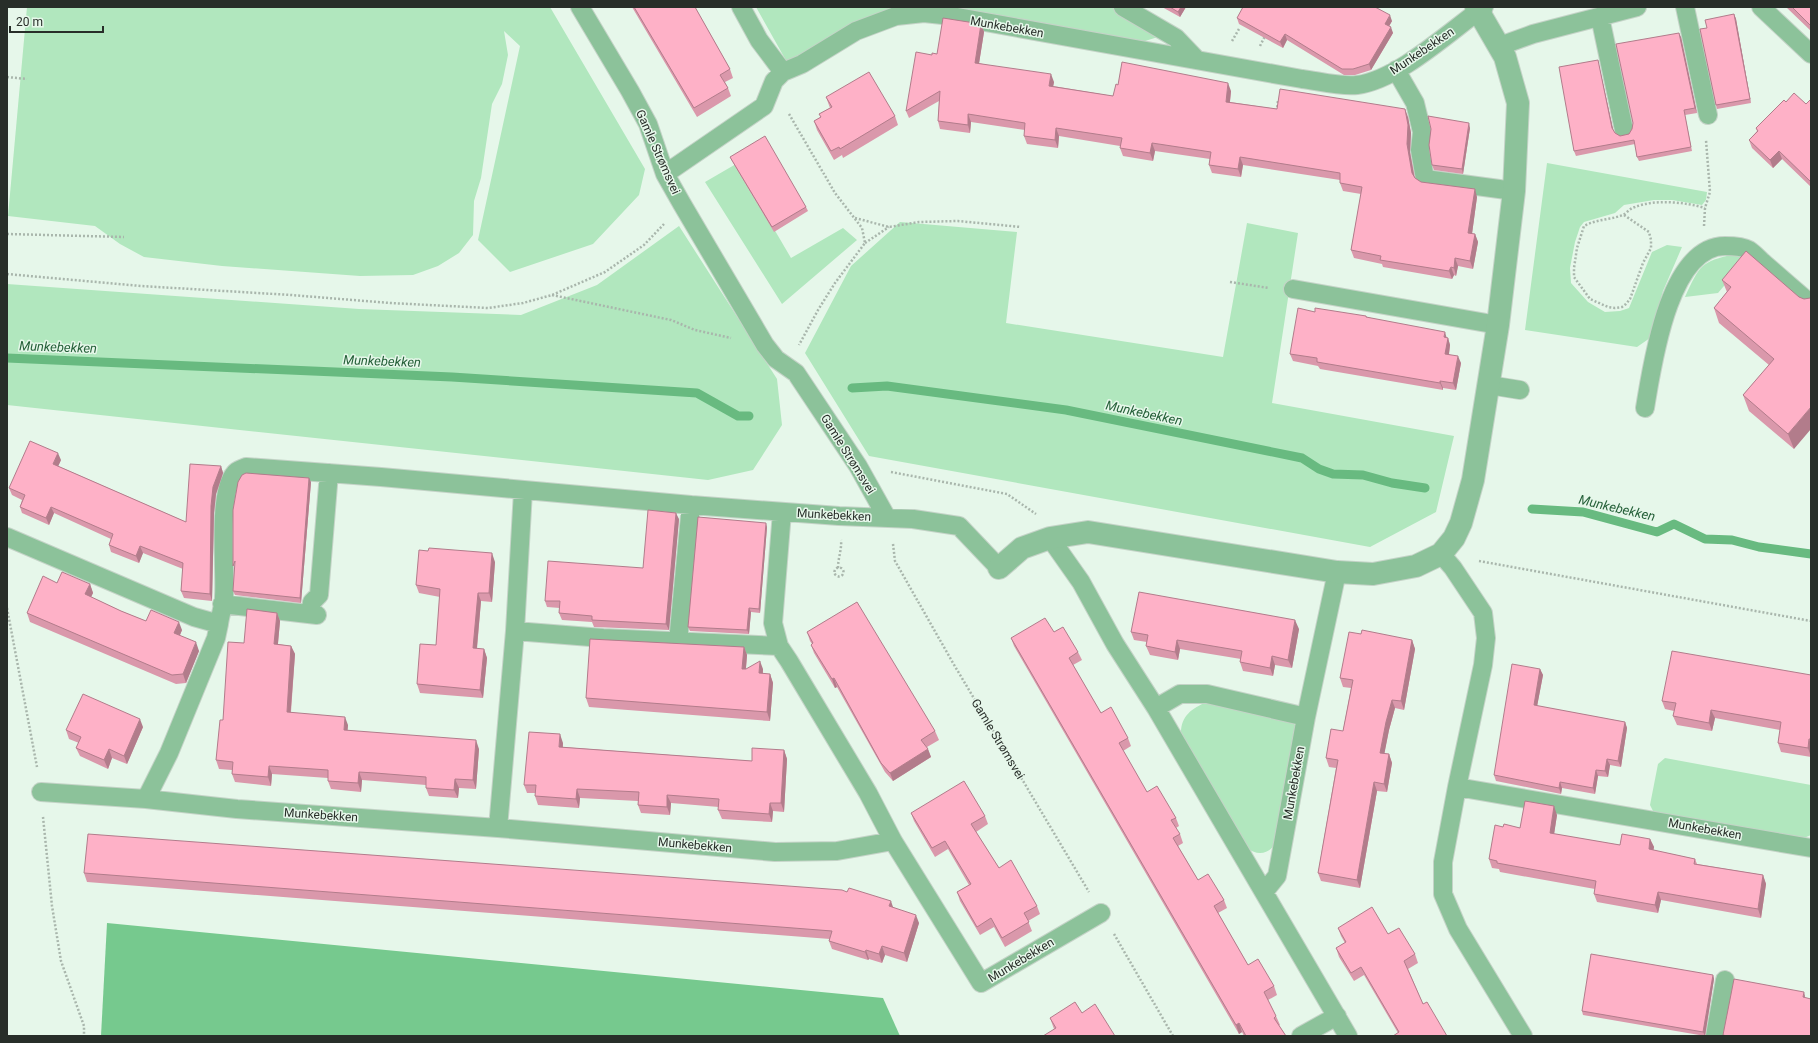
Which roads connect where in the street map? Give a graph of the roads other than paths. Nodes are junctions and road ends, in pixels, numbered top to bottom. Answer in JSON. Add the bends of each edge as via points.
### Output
{"nodes":[{"id":1,"x":580,"y":7,"type":"edge"},
{"id":2,"x":1637,"y":7,"type":"edge"},
{"id":3,"x":1685,"y":7,"type":"edge"},
{"id":4,"x":1761,"y":7,"type":"edge"},
{"id":5,"x":744,"y":8,"type":"edge"},
{"id":6,"x":1479,"y":8,"type":"edge"},
{"id":7,"x":1133,"y":10,"type":"edge"},
{"id":8,"x":1600,"y":17,"type":"junction"},
{"id":9,"x":1500,"y":46,"type":"junction"},
{"id":10,"x":1811,"y":54,"type":"edge"},
{"id":11,"x":1197,"y":60,"type":"junction"},
{"id":12,"x":1396,"y":70,"type":"junction"},
{"id":13,"x":778,"y":79,"type":"junction"},
{"id":14,"x":1708,"y":115,"type":"road end"},
{"id":15,"x":1624,"y":130,"type":"dead end"},
{"id":16,"x":665,"y":174,"type":"junction"},
{"id":17,"x":1514,"y":191,"type":"junction"},
{"id":18,"x":1293,"y":290,"type":"road end"},
{"id":19,"x":1811,"y":304,"type":"edge"},
{"id":20,"x":1498,"y":325,"type":"junction"},
{"id":21,"x":1489,"y":385,"type":"junction"},
{"id":22,"x":1520,"y":390,"type":"dead end"},
{"id":23,"x":1646,"y":408,"type":"dead end"},
{"id":24,"x":329,"y":474,"type":"junction"},
{"id":25,"x":523,"y":491,"type":"junction"},
{"id":26,"x":691,"y":505,"type":"junction"},
{"id":27,"x":782,"y":512,"type":"junction"},
{"id":28,"x":887,"y":518,"type":"junction"},
{"id":29,"x":7,"y":537,"type":"edge"},
{"id":30,"x":1050,"y":538,"type":"junction"},
{"id":31,"x":1441,"y":554,"type":"junction"},
{"id":32,"x":999,"y":568,"type":"joint"},
{"id":33,"x":1337,"y":572,"type":"junction"},
{"id":34,"x":222,"y":604,"type":"junction"},
{"id":35,"x":219,"y":624,"type":"junction"},
{"id":36,"x":515,"y":631,"type":"junction"},
{"id":37,"x":678,"y":642,"type":"junction"},
{"id":38,"x":779,"y":646,"type":"junction"},
{"id":39,"x":1156,"y":708,"type":"junction"},
{"id":40,"x":1306,"y":717,"type":"junction"},
{"id":41,"x":1456,"y":787,"type":"junction"},
{"id":42,"x":41,"y":792,"type":"road end"},
{"id":43,"x":146,"y":799,"type":"junction"},
{"id":44,"x":498,"y":828,"type":"junction"},
{"id":45,"x":893,"y":841,"type":"junction"},
{"id":46,"x":1811,"y":848,"type":"edge"},
{"id":47,"x":1264,"y":892,"type":"junction"},
{"id":48,"x":1101,"y":913,"type":"road end"},
{"id":49,"x":1725,"y":980,"type":"dead end"},
{"id":50,"x":1336,"y":1016,"type":"junction"},
{"id":51,"x":1301,"y":1036,"type":"edge"},
{"id":52,"x":1348,"y":1036,"type":"edge"},
{"id":53,"x":1523,"y":1036,"type":"edge"},
{"id":54,"x":1715,"y":1036,"type":"edge"}],
"edges":[{"from":1,"to":16,"type":"lane","name":"Gamle Strømsvei","via":[[648,124]]},
{"from":2,"to":8,"type":"lane"},
{"from":3,"to":14,"type":"lane"},
{"from":4,"to":10,"type":"lane"},
{"from":5,"to":13,"type":"lane"},
{"from":6,"to":9,"type":"street","name":"Munkebekken"},
{"from":6,"to":12,"type":"lane","name":"Munkebekken"},
{"from":7,"to":11,"type":"lane","via":[[1176,38]]},
{"from":8,"to":9,"type":"lane","via":[[1533,34]]},
{"from":8,"to":15,"type":"lane"},
{"from":9,"to":17,"type":"street","name":"Munkebekken","via":[[1518,103]]},
{"from":11,"to":12,"type":"lane","name":"Munkebekken","via":[[1302,80],[1356,86],[1375,82]]},
{"from":11,"to":13,"type":"lane","name":"Munkebekken","via":[[924,13],[896,16],[856,31]]},
{"from":12,"to":17,"type":"lane","via":[[1416,103],[1422,132],[1420,150],[1425,179]]},
{"from":13,"to":16,"type":"lane","via":[[764,106]]},
{"from":16,"to":28,"type":"lane","name":"Gamle Strømsvei","via":[[765,345],[776,359],[796,373],[858,466]]},
{"from":17,"to":20,"type":"street","name":"Munkebekken"},
{"from":18,"to":20,"type":"lane"},
{"from":19,"to":23,"type":"lane","via":[[1748,250],[1716,246],[1702,253],[1688,267],[1674,292],[1655,349]]},
{"from":20,"to":21,"type":"street","name":"Munkebekken"},
{"from":21,"to":22,"type":"lane"},
{"from":21,"to":31,"type":"street","name":"Munkebekken","via":[[1473,480],[1461,522],[1454,538]]},
{"from":24,"to":25,"type":"lane","name":"Munkebekken"},
{"from":24,"to":34,"type":"lane","name":"Munkebekken","via":[[246,468],[235,472],[230,481],[225,510]]},
{"from":24,"to":34,"type":"lane","via":[[319,595],[312,602],[314,615]]},
{"from":25,"to":26,"type":"lane","name":"Munkebekken"},
{"from":25,"to":36,"type":"lane"},
{"from":26,"to":27,"type":"lane","name":"Munkebekken"},
{"from":26,"to":37,"type":"lane"},
{"from":27,"to":28,"type":"lane","name":"Munkebekken"},
{"from":27,"to":38,"type":"lane","name":"Munkebekken","via":[[773,622]]},
{"from":28,"to":32,"type":"lane","name":"Munkebekken","via":[[959,526]]},
{"from":29,"to":35,"type":"lane","via":[[194,617]]},
{"from":30,"to":32,"type":"street","name":"Munkebekken","via":[[1022,548]]},
{"from":30,"to":33,"type":"street","name":"Munkebekken","via":[[1088,532]]},
{"from":30,"to":39,"type":"lane","via":[[1081,582],[1115,644]]},
{"from":31,"to":33,"type":"street","name":"Munkebekken","via":[[1416,566],[1373,574]]},
{"from":31,"to":41,"type":"lane","via":[[1483,613],[1486,638],[1483,665]]},
{"from":33,"to":40,"type":"lane","name":"Munkebekken"},
{"from":34,"to":35,"type":"lane","name":"Munkebekken"},
{"from":35,"to":43,"type":"lane","name":"Munkebekken","via":[[216,638],[169,753]]},
{"from":36,"to":37,"type":"lane"},
{"from":36,"to":44,"type":"lane"},
{"from":37,"to":38,"type":"lane"},
{"from":38,"to":45,"type":"lane","name":"Munkebekken","via":[[864,787]]},
{"from":39,"to":40,"type":"lane","via":[[1180,694],[1207,694]]},
{"from":39,"to":47,"type":"lane"},
{"from":40,"to":47,"type":"lane","name":"Munkebekken","via":[[1277,876]]},
{"from":41,"to":46,"type":"lane","name":"Munkebekken"},
{"from":41,"to":53,"type":"lane","via":[[1443,862],[1443,894],[1458,929]]},
{"from":42,"to":43,"type":"lane","name":"Munkebekken"},
{"from":43,"to":44,"type":"lane","name":"Munkebekken","via":[[236,809]]},
{"from":44,"to":45,"type":"lane","name":"Munkebekken","via":[[775,852],[837,852]]},
{"from":45,"to":48,"type":"lane","name":"Munkebekken","via":[[981,983]]},
{"from":47,"to":50,"type":"lane"},
{"from":49,"to":54,"type":"lane"},
{"from":50,"to":51,"type":"lane"},
{"from":50,"to":52,"type":"lane"}]}
